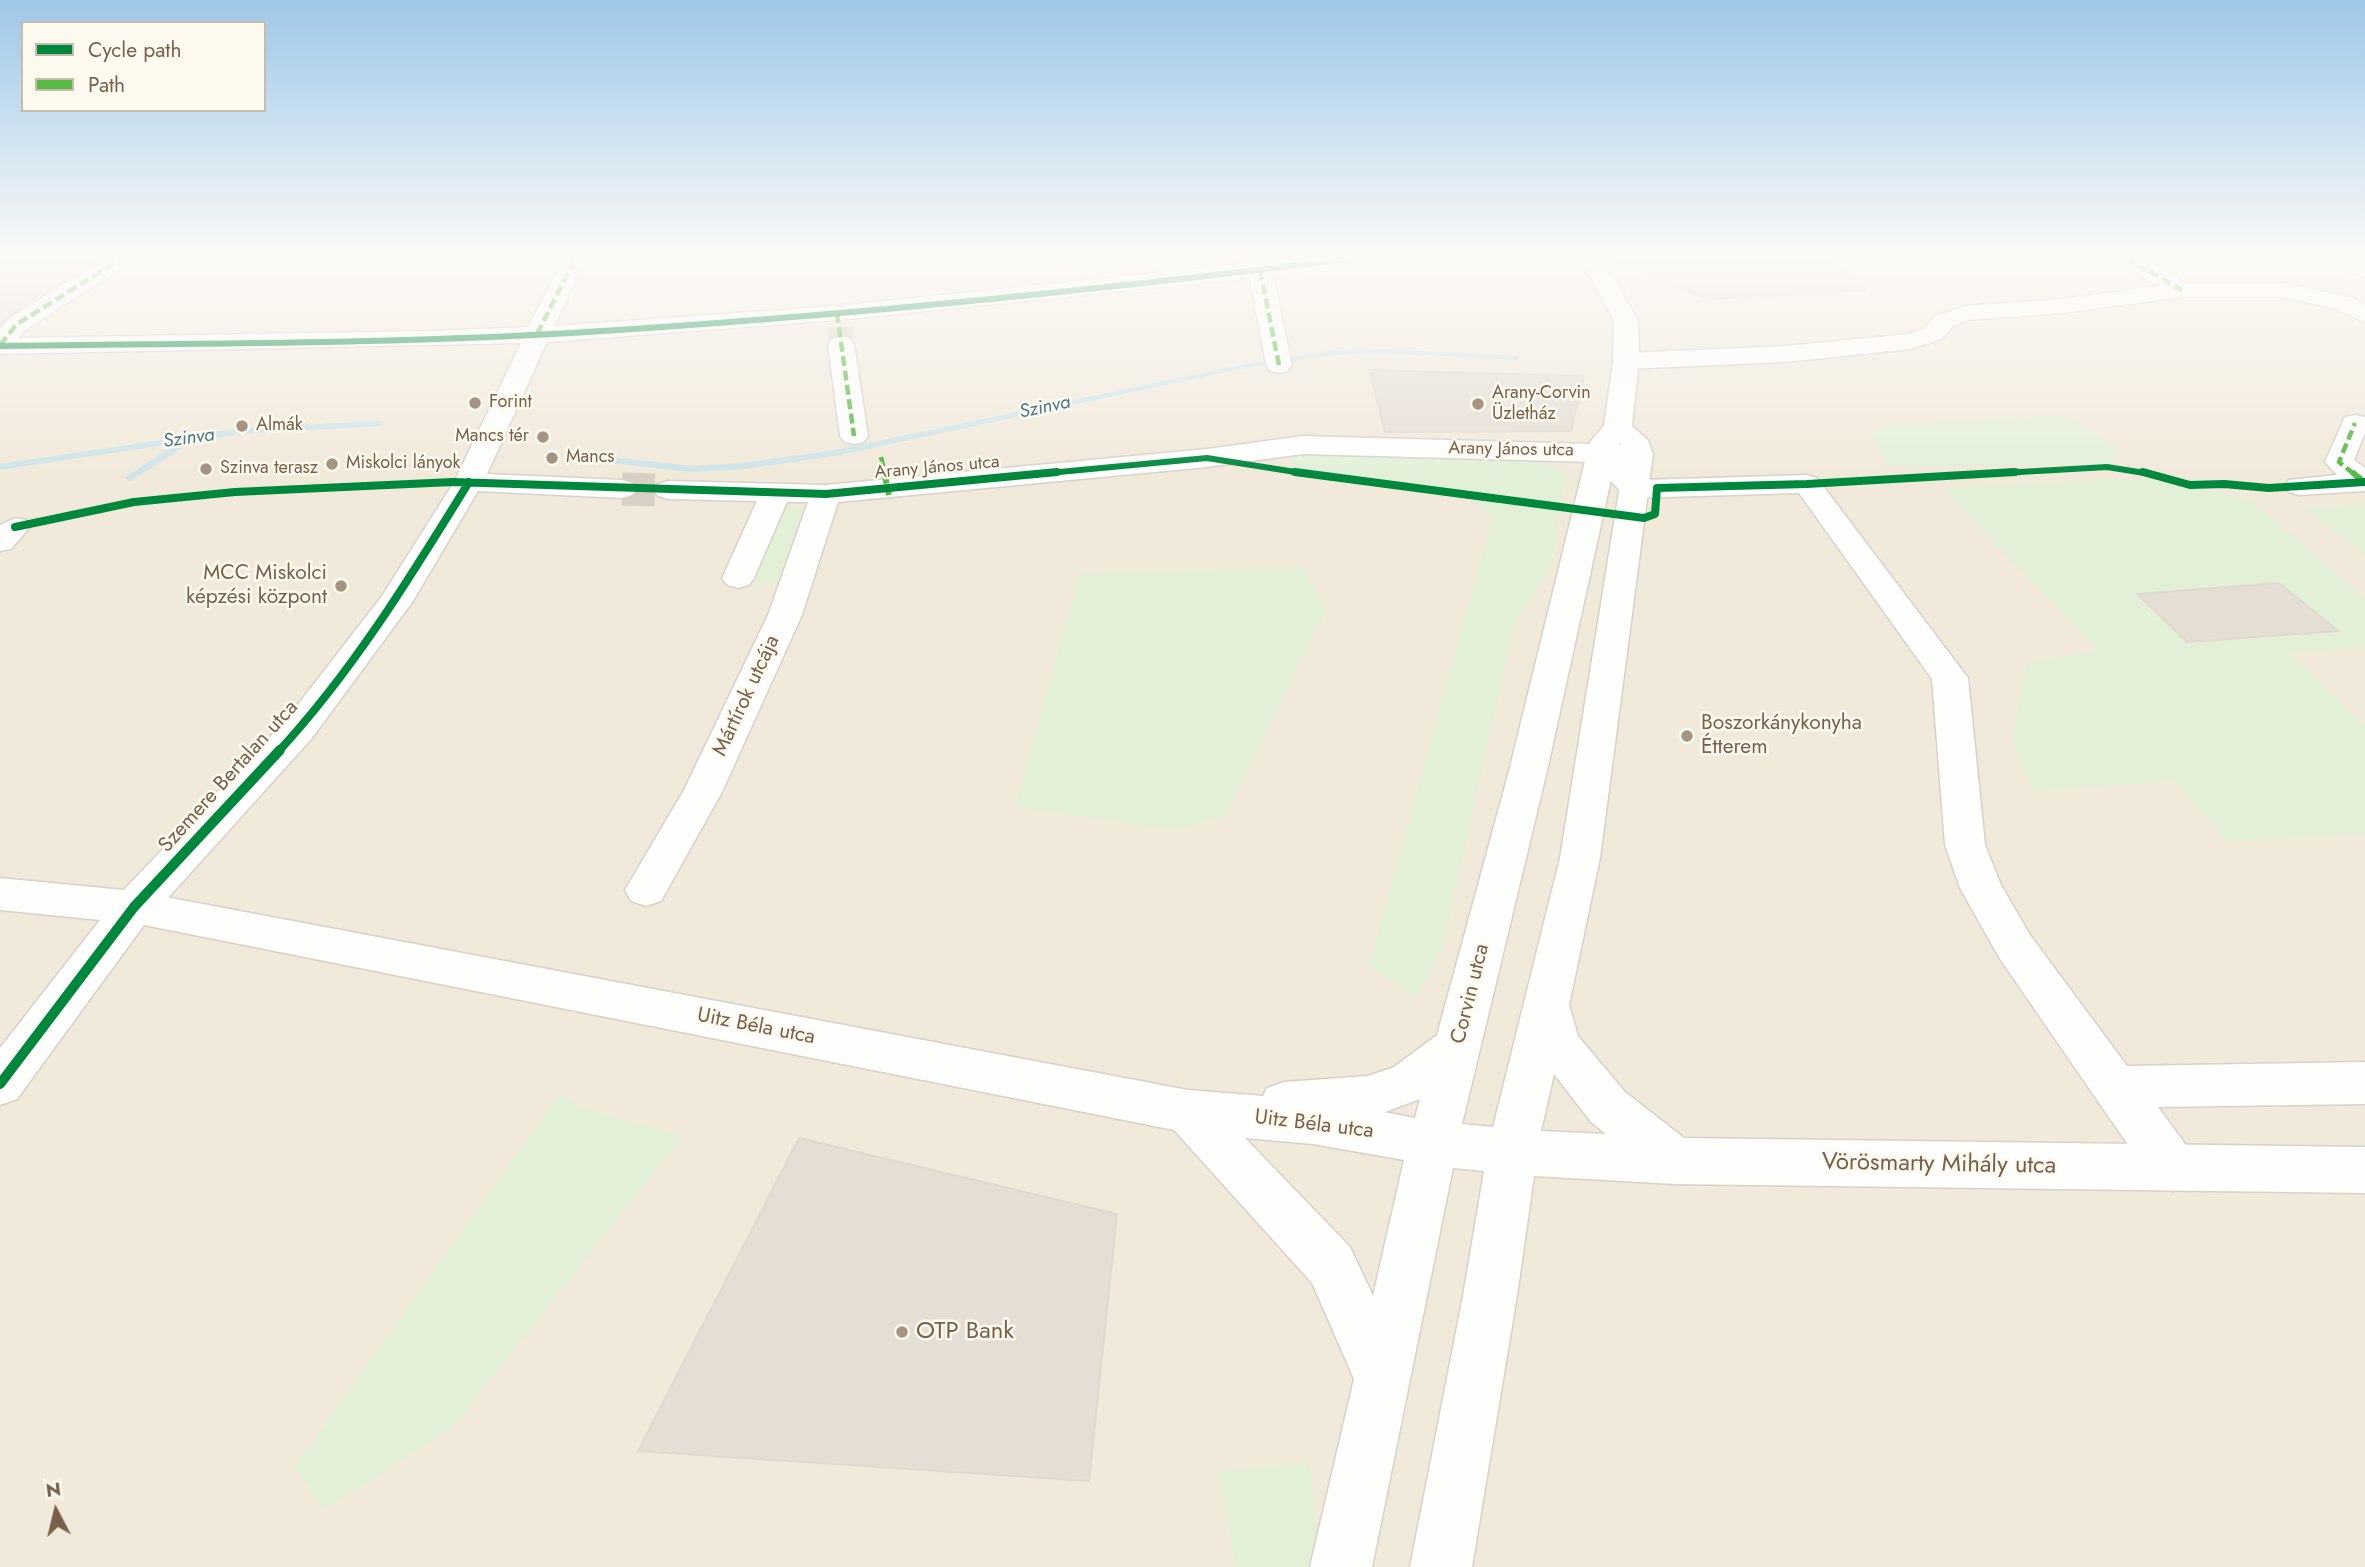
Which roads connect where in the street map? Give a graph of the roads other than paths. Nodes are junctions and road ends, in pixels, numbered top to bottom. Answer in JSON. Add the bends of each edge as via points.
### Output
{"nodes":[{"id":1,"x":12,"y":330,"type":"edge"},
{"id":2,"x":539,"y":330,"type":"edge"},
{"id":3,"x":732,"y":330,"type":"edge"},
{"id":4,"x":839,"y":330,"type":"tunnel mouth"},
{"id":5,"x":1272,"y":330,"type":"edge"},
{"id":6,"x":1626,"y":330,"type":"edge"},
{"id":7,"x":1936,"y":330,"type":"edge"},
{"id":8,"x":537,"y":334,"type":"junction"},
{"id":9,"x":0,"y":345,"type":"edge"},
{"id":10,"x":1277,"y":357,"type":"dead end"},
{"id":11,"x":1626,"y":361,"type":"junction"},
{"id":12,"x":2355,"y":423,"type":"dead end"},
{"id":13,"x":854,"y":436,"type":"dead end"},
{"id":14,"x":1609,"y":440,"type":"junction"},
{"id":15,"x":881,"y":457,"type":"dead end"},
{"id":16,"x":1637,"y":472,"type":"junction"},
{"id":17,"x":469,"y":482,"type":"junction"},
{"id":18,"x":2365,"y":482,"type":"edge"},
{"id":19,"x":2299,"y":486,"type":"dead end"},
{"id":20,"x":622,"y":489,"type":"tunnel mouth"},
{"id":21,"x":668,"y":490,"type":"tunnel mouth"},
{"id":22,"x":776,"y":492,"type":"junction"},
{"id":23,"x":889,"y":493,"type":"junction"},
{"id":24,"x":826,"y":494,"type":"junction"},
{"id":25,"x":738,"y":578,"type":"dead end"},
{"id":26,"x":646,"y":890,"type":"dead end"},
{"id":27,"x":0,"y":894,"type":"edge"},
{"id":28,"x":134,"y":907,"type":"junction"},
{"id":29,"x":1546,"y":1004,"type":"junction"},
{"id":30,"x":1457,"y":1047,"type":"junction"},
{"id":31,"x":2365,"y":1083,"type":"edge"},
{"id":32,"x":0,"y":1084,"type":"edge"},
{"id":33,"x":2115,"y":1087,"type":"junction"},
{"id":34,"x":1188,"y":1111,"type":"junction"},
{"id":35,"x":1433,"y":1143,"type":"junction"},
{"id":36,"x":1512,"y":1152,"type":"junction"},
{"id":37,"x":1675,"y":1161,"type":"junction"},
{"id":38,"x":2173,"y":1168,"type":"junction"},
{"id":39,"x":2365,"y":1170,"type":"edge"},
{"id":40,"x":1381,"y":1377,"type":"junction"},
{"id":41,"x":1341,"y":1567,"type":"edge"},
{"id":42,"x":1441,"y":1567,"type":"edge"}],
"edges":[{"from":1,"to":9,"type":"street"},
{"from":2,"to":8,"type":"street","name":"Szemere Bertalan utca"},
{"from":3,"to":8,"type":"street"},
{"from":4,"to":13,"type":"street"},
{"from":5,"to":10,"type":"street"},
{"from":6,"to":11,"type":"street","name":"Corvin utca"},
{"from":7,"to":11,"type":"street","via":[[1910,341],[1737,357]]},
{"from":8,"to":9,"type":"street"},
{"from":8,"to":17,"type":"street","name":"Szemere Bertalan utca"},
{"from":11,"to":14,"type":"street","name":"Corvin utca","via":[[1623,392]]},
{"from":12,"to":18,"type":"street","via":[[2339,462]]},
{"from":14,"to":16,"type":"street"},
{"from":14,"to":23,"type":"street","name":"Arany János utca","via":[[1303,445]]},
{"from":14,"to":30,"type":"street","name":"Corvin utca"},
{"from":15,"to":23,"type":"street"},
{"from":16,"to":29,"type":"street","via":[[1580,858]]},
{"from":16,"to":33,"type":"street","via":[[1807,484],[1950,678],[1965,845],[1981,888],[2015,947]]},
{"from":17,"to":20,"type":"street"},
{"from":17,"to":28,"type":"street","name":"Szemere Bertalan utca","via":[[396,601],[299,729]]},
{"from":18,"to":19,"type":"street"},
{"from":21,"to":22,"type":"street","name":"Arany János utca"},
{"from":22,"to":24,"type":"street","name":"Arany János utca"},
{"from":22,"to":25,"type":"street"},
{"from":23,"to":24,"type":"street","name":"Arany János utca"},
{"from":24,"to":26,"type":"street","name":"Mártírok utcája","via":[[785,615],[703,792]]},
{"from":27,"to":28,"type":"street","name":"Uitz Béla utca"},
{"from":28,"to":32,"type":"street","name":"Szemere Bertalan utca"},
{"from":28,"to":34,"type":"street","name":"Uitz Béla utca"},
{"from":29,"to":36,"type":"street"},
{"from":29,"to":37,"type":"street","via":[[1558,1045],[1608,1107]]},
{"from":30,"to":34,"type":"street","via":[[1410,1082],[1368,1097]]},
{"from":30,"to":35,"type":"street","name":"Corvin utca"},
{"from":31,"to":33,"type":"street"},
{"from":33,"to":38,"type":"street"},
{"from":34,"to":35,"type":"street","name":"Uitz Béla utca","via":[[1313,1122]]},
{"from":34,"to":40,"type":"street","via":[[1332,1265]]},
{"from":35,"to":36,"type":"street","name":"Uitz Béla utca"},
{"from":35,"to":40,"type":"street","name":"Corvin utca"},
{"from":36,"to":37,"type":"street","name":"Vörösmarty Mihály utca"},
{"from":36,"to":42,"type":"street"},
{"from":37,"to":38,"type":"street","name":"Vörösmarty Mihály utca"},
{"from":38,"to":39,"type":"street","name":"Vörösmarty Mihály utca"},
{"from":40,"to":41,"type":"street","name":"Corvin utca"}]}
